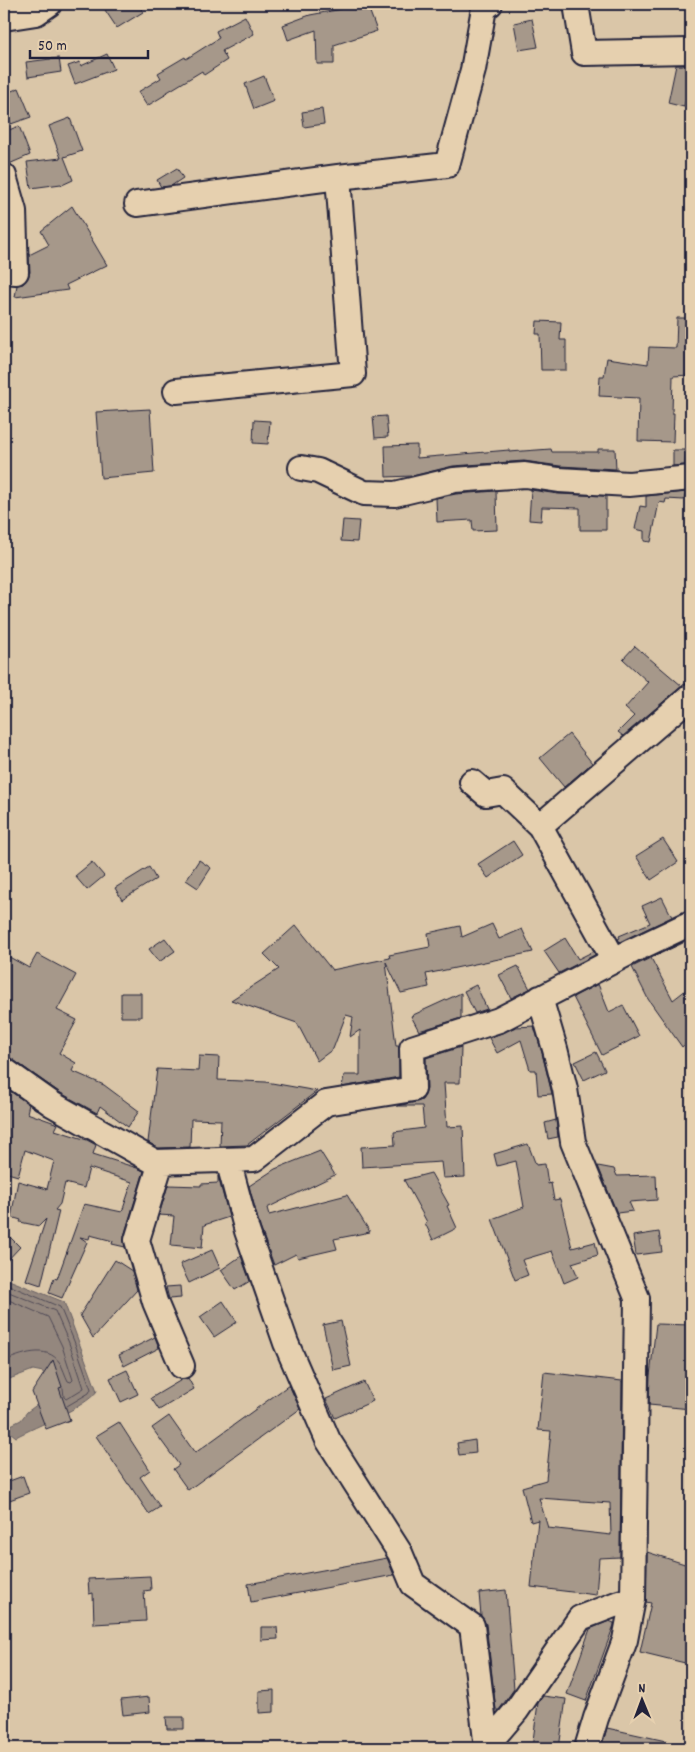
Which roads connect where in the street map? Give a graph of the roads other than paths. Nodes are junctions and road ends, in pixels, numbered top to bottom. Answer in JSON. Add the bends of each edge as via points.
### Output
{"nodes":[{"id":1,"x":49,"y":4,"type":"edge"},
{"id":2,"x":490,"y":4,"type":"edge"},
{"id":3,"x":576,"y":4,"type":"edge"},
{"id":4,"x":4,"y":18,"type":"edge"},
{"id":5,"x":691,"y":51,"type":"edge"},
{"id":6,"x":4,"y":176,"type":"edge"},
{"id":7,"x":338,"y":177,"type":"junction"},
{"id":8,"x":137,"y":204,"type":"dead end"},
{"id":9,"x":4,"y":271,"type":"edge"},
{"id":10,"x":176,"y":391,"type":"dead end"},
{"id":11,"x":301,"y":468,"type":"dead end"},
{"id":12,"x":691,"y":478,"type":"edge"},
{"id":13,"x":691,"y":696,"type":"edge"},
{"id":14,"x":472,"y":782,"type":"dead end"},
{"id":15,"x":540,"y":826,"type":"junction"},
{"id":16,"x":691,"y":923,"type":"edge"},
{"id":17,"x":614,"y":960,"type":"junction"},
{"id":18,"x":540,"y":998,"type":"junction"},
{"id":19,"x":4,"y":1070,"type":"edge"},
{"id":20,"x":228,"y":1160,"type":"junction"},
{"id":21,"x":161,"y":1162,"type":"junction"},
{"id":22,"x":182,"y":1366,"type":"dead end"},
{"id":23,"x":634,"y":1599,"type":"junction"},
{"id":24,"x":487,"y":1746,"type":"edge"},
{"id":25,"x":587,"y":1748,"type":"edge"}],
"edges":[{"from":1,"to":4,"type":"street","via":[[36,13]]},
{"from":2,"to":7,"type":"street","via":[[484,8],[474,70],[447,165]]},
{"from":3,"to":5,"type":"street","via":[[584,53]]},
{"from":6,"to":9,"type":"street","via":[[14,211],[16,272]]},
{"from":7,"to":8,"type":"street"},
{"from":7,"to":10,"type":"street","via":[[353,374]]},
{"from":11,"to":12,"type":"street","via":[[318,471],[364,493],[394,494],[454,480],[525,475],[629,484]]},
{"from":13,"to":15,"type":"street"},
{"from":14,"to":15,"type":"street","via":[[486,794],[503,791]]},
{"from":15,"to":17,"type":"street"},
{"from":16,"to":17,"type":"street"},
{"from":17,"to":18,"type":"street"},
{"from":18,"to":20,"type":"street","via":[[499,1020],[412,1048],[413,1089],[326,1102],[254,1159]]},
{"from":18,"to":23,"type":"street","via":[[565,1090],[573,1142],[637,1298]]},
{"from":19,"to":21,"type":"street","via":[[52,1104],[155,1162]]},
{"from":20,"to":21,"type":"street"},
{"from":20,"to":24,"type":"street","via":[[247,1231],[286,1343],[328,1440],[400,1553],[413,1584],[472,1626]]},
{"from":21,"to":22,"type":"street","via":[[138,1240],[155,1302]]},
{"from":23,"to":24,"type":"street","via":[[580,1618],[516,1711]]},
{"from":23,"to":25,"type":"street","via":[[625,1640]]}]}
